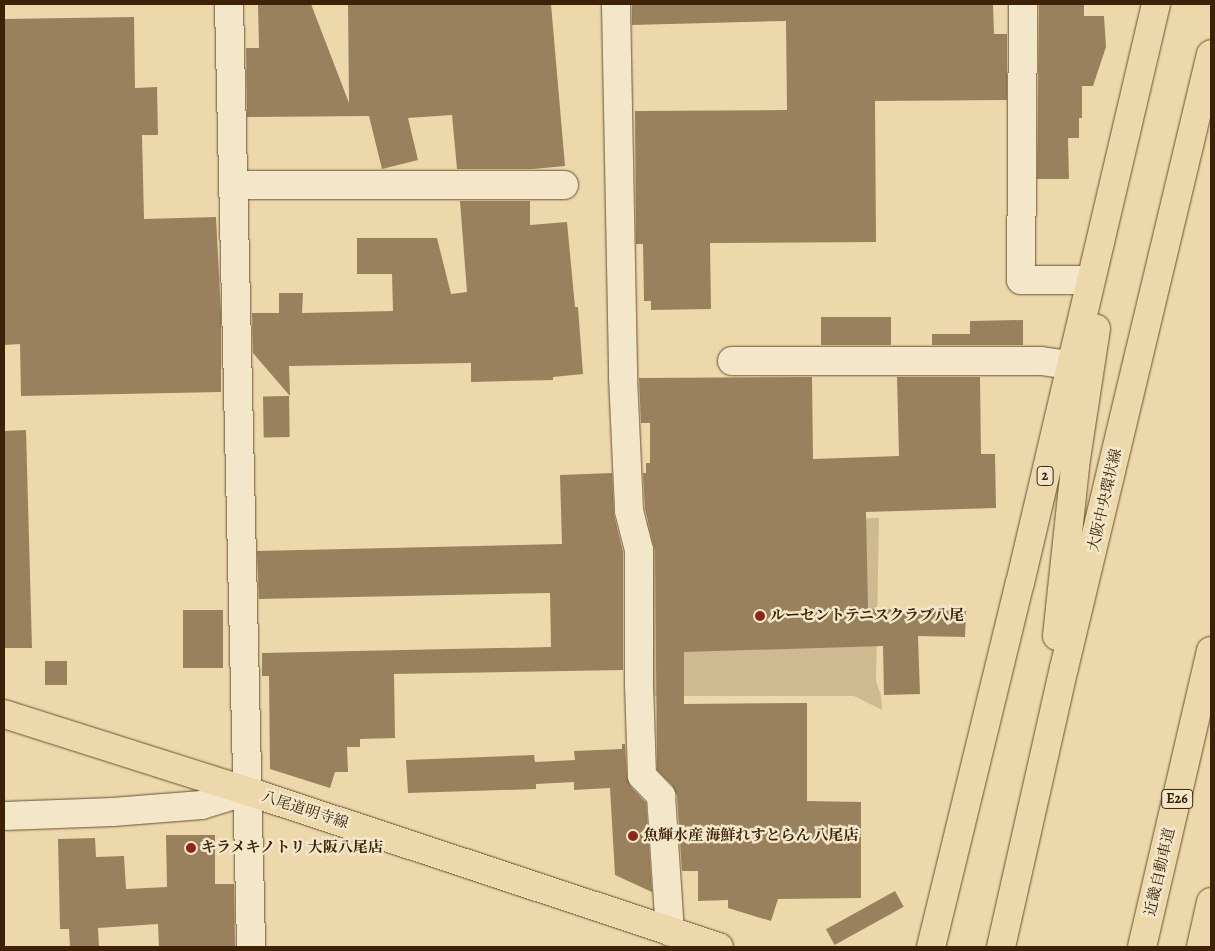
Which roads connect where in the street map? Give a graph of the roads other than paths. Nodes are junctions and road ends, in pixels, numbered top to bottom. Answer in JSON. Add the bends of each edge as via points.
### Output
{"nodes":[{"id":1,"x":229,"y":4,"type":"edge"},
{"id":2,"x":616,"y":4,"type":"edge"},
{"id":3,"x":1023,"y":4,"type":"edge"},
{"id":4,"x":1156,"y":4,"type":"edge"},
{"id":5,"x":1211,"y":54,"type":"edge"},
{"id":6,"x":1130,"y":110,"type":"junction"},
{"id":7,"x":234,"y":185,"type":"junction"},
{"id":8,"x":564,"y":185,"type":"dead end"},
{"id":9,"x":1090,"y":280,"type":"junction"},
{"id":10,"x":732,"y":362,"type":"dead end"},
{"id":11,"x":1071,"y":366,"type":"junction"},
{"id":12,"x":1211,"y":651,"type":"edge"},
{"id":13,"x":4,"y":714,"type":"edge"},
{"id":14,"x":1045,"y":757,"type":"junction"},
{"id":15,"x":247,"y":791,"type":"junction"},
{"id":16,"x":4,"y":816,"type":"edge"},
{"id":17,"x":1211,"y":902,"type":"edge"},
{"id":18,"x":674,"y":938,"type":"edge"},
{"id":19,"x":251,"y":947,"type":"edge"},
{"id":20,"x":719,"y":947,"type":"edge"},
{"id":21,"x":931,"y":947,"type":"edge"},
{"id":22,"x":1001,"y":947,"type":"edge"},
{"id":23,"x":1142,"y":947,"type":"edge"},
{"id":24,"x":1201,"y":947,"type":"edge"}],
"edges":[{"from":1,"to":7,"type":"street"},
{"from":2,"to":18,"type":"street","via":[[623,377],[630,511],[639,550],[642,776],[661,796]]},
{"from":3,"to":9,"type":"street","via":[[1021,280]]},
{"from":4,"to":6,"type":"main road","number":"2"},
{"from":5,"to":14,"type":"main road","name":"大阪中央環状線"},
{"from":6,"to":9,"type":"main road","number":"2"},
{"from":6,"to":14,"type":"main road","via":[[1076,459]]},
{"from":7,"to":8,"type":"street"},
{"from":7,"to":15,"type":"street"},
{"from":9,"to":11,"type":"main road","number":"2"},
{"from":10,"to":11,"type":"street","via":[[1041,361]]},
{"from":11,"to":21,"type":"main road","number":"2"},
{"from":12,"to":23,"type":"main road","name":"近畿自動車道","number":"E26"},
{"from":13,"to":15,"type":"main road","name":"八尾道明寺線"},
{"from":14,"to":22,"type":"main road","name":"大阪中央環状線"},
{"from":15,"to":16,"type":"street","via":[[202,805]]},
{"from":15,"to":18,"type":"main road","name":"八尾道明寺線"},
{"from":15,"to":19,"type":"street"},
{"from":17,"to":24,"type":"main road"},
{"from":18,"to":20,"type":"main road","name":"八尾道明寺線"}]}
